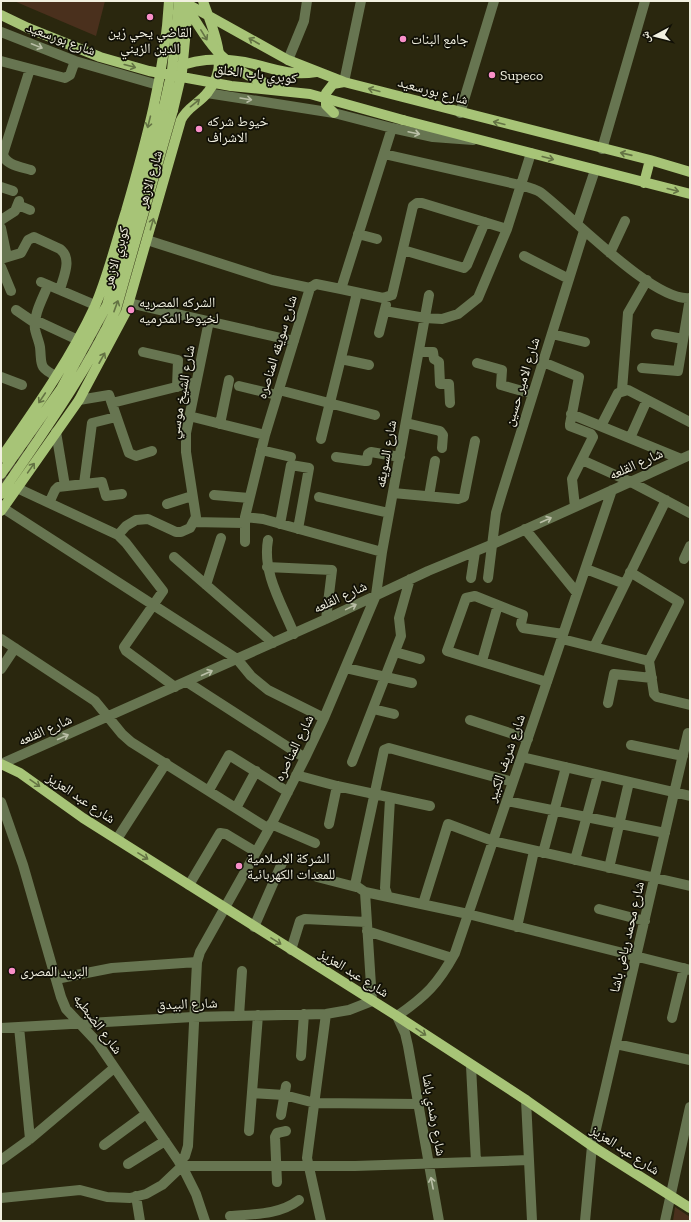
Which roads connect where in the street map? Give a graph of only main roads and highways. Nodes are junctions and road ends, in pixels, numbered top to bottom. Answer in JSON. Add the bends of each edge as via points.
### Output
{"nodes":[{"id":1,"x":169,"y":1,"type":"edge"},
{"id":2,"x":179,"y":1,"type":"edge"},
{"id":3,"x":183,"y":1,"type":"edge"},
{"id":4,"x":189,"y":1,"type":"edge"},
{"id":5,"x":203,"y":1,"type":"edge"},
{"id":6,"x":208,"y":14,"type":"junction"},
{"id":7,"x":1,"y":15,"type":"edge"},
{"id":8,"x":28,"y":28,"type":"joint"},
{"id":9,"x":220,"y":59,"type":"junction"},
{"id":10,"x":316,"y":72,"type":"junction"},
{"id":11,"x":159,"y":81,"type":"junction"},
{"id":12,"x":344,"y":82,"type":"junction"},
{"id":13,"x":310,"y":94,"type":"junction"},
{"id":14,"x":334,"y":113,"type":"road end"},
{"id":15,"x":650,"y":160,"type":"junction"},
{"id":16,"x":690,"y":172,"type":"edge"},
{"id":17,"x":644,"y":183,"type":"junction"},
{"id":18,"x":690,"y":194,"type":"edge"},
{"id":19,"x":1,"y":458,"type":"edge"},
{"id":20,"x":1,"y":474,"type":"edge"},
{"id":21,"x":1,"y":494,"type":"edge"},
{"id":22,"x":2,"y":509,"type":"edge"},
{"id":23,"x":1,"y":764,"type":"edge"},
{"id":24,"x":690,"y":1208,"type":"edge"}],
"edges":[{"from":1,"to":11,"type":"main road","name":"شارع الازهر"},
{"from":2,"to":20,"type":"main road","name":"كوبري الازهر","bridge":true,"via":[[172,70],[164,106],[106,305],[61,389]]},
{"from":3,"to":6,"type":"main road","name":"شارع بورسعيد"},
{"from":3,"to":13,"type":"main road","one_way":true,"bridge":true,"via":[[207,40],[227,62],[249,76]]},
{"from":21,"to":4,"type":"main road","name":"كوبري الازهر","one_way":true,"bridge":true,"via":[[70,394],[116,309],[173,110],[182,72]]},
{"from":5,"to":6,"type":"main road","name":"شارع الازهر"},
{"from":6,"to":9,"type":"main road","name":"شارع الازهر"},
{"from":10,"to":6,"type":"main road","name":"شارع بورسعيد","one_way":true,"via":[[288,60]]},
{"from":7,"to":8,"type":"main road","name":"شارع بورسعيد"},
{"from":8,"to":13,"type":"main road","name":"كوبري باب الخلق","one_way":true,"bridge":true,"via":[[100,57],[149,71],[231,86]]},
{"from":9,"to":10,"type":"main road","via":[[254,64],[292,74]]},
{"from":9,"to":11,"type":"main road","via":[[188,63],[173,69]]},
{"from":22,"to":9,"type":"main road","name":"شارع الازهر","one_way":true,"via":[[79,400],[114,336],[129,303],[181,120],[189,108],[207,93],[217,77]]},
{"from":10,"to":12,"type":"main road","name":"شارع بورسعيد"},
{"from":11,"to":19,"type":"main road","name":"شارع الازهر","one_way":true,"via":[[137,172],[95,305],[56,376]]},
{"from":12,"to":14,"type":"main road","via":[[333,84],[326,93],[326,105]]},
{"from":15,"to":12,"type":"main road","name":"شارع بورسعيد","one_way":true},
{"from":13,"to":17,"type":"main road","name":"كوبري باب الخلق","one_way":true,"bridge":true},
{"from":15,"to":16,"type":"main road","name":"شارع بورسعيد"},
{"from":15,"to":17,"type":"main road"},
{"from":17,"to":18,"type":"main road","one_way":true},
{"from":23,"to":24,"type":"main road","name":"شارع عبد العزيز","one_way":true,"via":[[20,773],[117,839],[397,1016]]}]}
